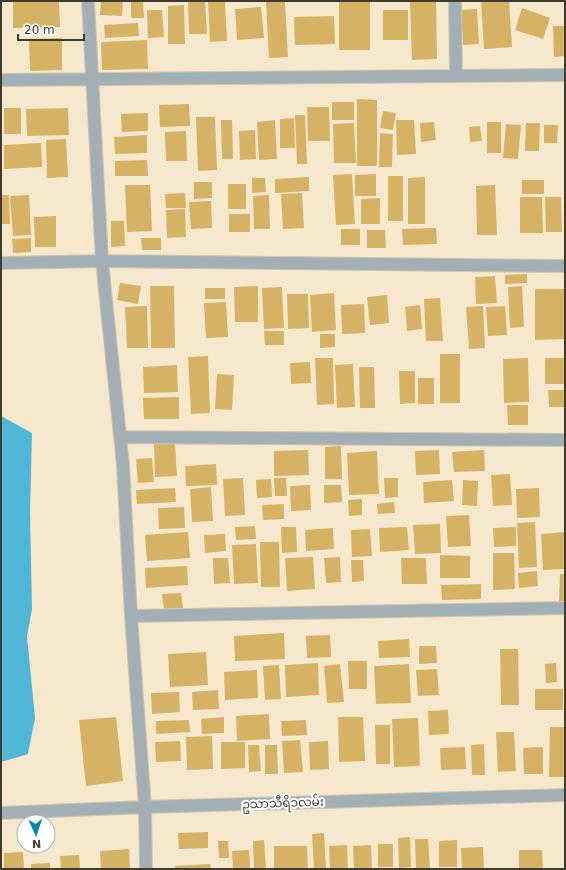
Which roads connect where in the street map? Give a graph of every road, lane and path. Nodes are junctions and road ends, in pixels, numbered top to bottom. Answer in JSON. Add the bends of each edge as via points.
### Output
{"nodes":[{"id":1,"x":88,"y":1,"type":"edge"},
{"id":2,"x":455,"y":1,"type":"edge"},
{"id":3,"x":565,"y":75,"type":"edge"},
{"id":4,"x":456,"y":76,"type":"junction"},
{"id":5,"x":1,"y":80,"type":"edge"},
{"id":6,"x":92,"y":80,"type":"junction"},
{"id":7,"x":102,"y":261,"type":"junction"},
{"id":8,"x":1,"y":263,"type":"edge"},
{"id":9,"x":565,"y":266,"type":"edge"},
{"id":10,"x":121,"y":437,"type":"junction"},
{"id":11,"x":565,"y":440,"type":"edge"},
{"id":12,"x":565,"y":608,"type":"edge"},
{"id":13,"x":131,"y":616,"type":"junction"},
{"id":14,"x":565,"y":795,"type":"edge"},
{"id":15,"x":145,"y":807,"type":"junction"},
{"id":16,"x":1,"y":813,"type":"edge"},
{"id":17,"x":146,"y":869,"type":"edge"}],
"edges":[{"from":1,"to":6,"type":"street"},
{"from":2,"to":4,"type":"street"},
{"from":3,"to":4,"type":"street"},
{"from":4,"to":6,"type":"street"},
{"from":5,"to":6,"type":"street"},
{"from":6,"to":7,"type":"street"},
{"from":7,"to":8,"type":"street"},
{"from":7,"to":9,"type":"street"},
{"from":7,"to":10,"type":"street"},
{"from":10,"to":11,"type":"street"},
{"from":10,"to":13,"type":"street"},
{"from":12,"to":13,"type":"street"},
{"from":13,"to":15,"type":"street"},
{"from":14,"to":15,"type":"street","name":"ဥသာသီရိ၁လမ်း"},
{"from":15,"to":16,"type":"street","name":"ဥသာသီရိ၁လမ်း"},
{"from":15,"to":17,"type":"street"}]}
